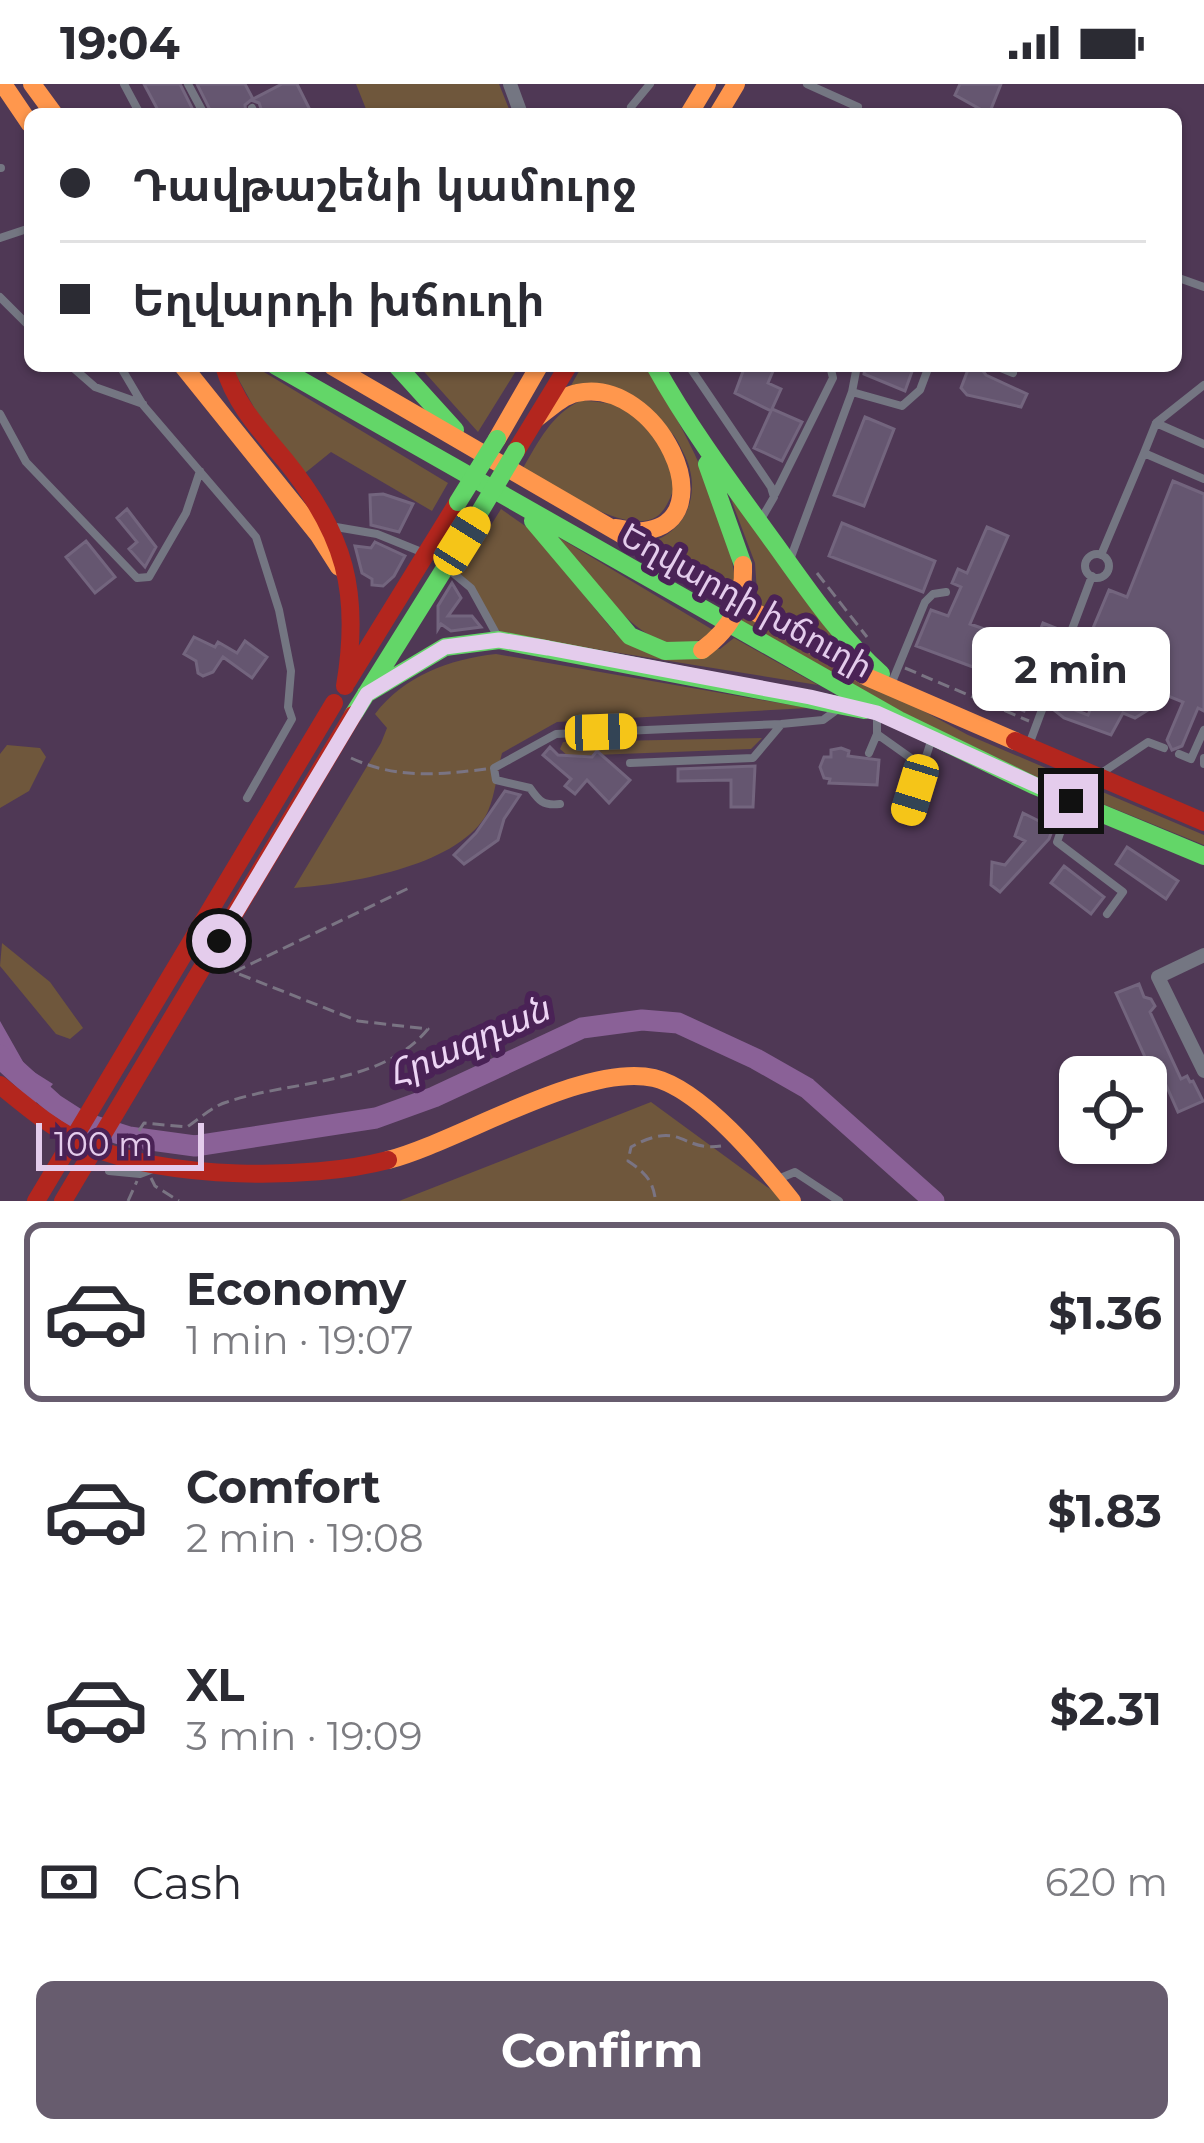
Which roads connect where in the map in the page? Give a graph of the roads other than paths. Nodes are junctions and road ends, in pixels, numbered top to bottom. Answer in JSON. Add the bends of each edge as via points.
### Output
{"nodes":[{"id":1,"x":3,"y":84,"type":"edge"},
{"id":2,"x":650,"y":84,"type":"edge"},
{"id":3,"x":807,"y":84,"type":"edge"},
{"id":4,"x":632,"y":107,"type":"dead end"},
{"id":5,"x":858,"y":108,"type":"edge"},
{"id":6,"x":24,"y":115,"type":"edge"},
{"id":7,"x":0,"y":297,"type":"edge"},
{"id":8,"x":24,"y":321,"type":"edge"},
{"id":9,"x":78,"y":372,"type":"edge"},
{"id":10,"x":124,"y":372,"type":"edge"},
{"id":11,"x":188,"y":372,"type":"edge"},
{"id":12,"x":225,"y":372,"type":"edge"},
{"id":13,"x":286,"y":372,"type":"edge"},
{"id":14,"x":342,"y":372,"type":"edge"},
{"id":15,"x":402,"y":372,"type":"edge"},
{"id":16,"x":535,"y":372,"type":"edge"},
{"id":17,"x":564,"y":372,"type":"edge"},
{"id":18,"x":658,"y":372,"type":"edge"},
{"id":19,"x":693,"y":372,"type":"edge"},
{"id":20,"x":832,"y":372,"type":"edge"},
{"id":21,"x":856,"y":372,"type":"edge"},
{"id":22,"x":927,"y":372,"type":"edge"},
{"id":23,"x":1204,"y":385,"type":"edge"},
{"id":24,"x":852,"y":392,"type":"junction"},
{"id":25,"x":143,"y":405,"type":"junction"},
{"id":26,"x":0,"y":414,"type":"edge"},
{"id":27,"x":684,"y":417,"type":"junction"},
{"id":28,"x":537,"y":418,"type":"junction"},
{"id":29,"x":1156,"y":423,"type":"junction"},
{"id":30,"x":1204,"y":444,"type":"edge"},
{"id":31,"x":472,"y":448,"type":"junction"},
{"id":32,"x":1144,"y":453,"type":"junction"},
{"id":33,"x":200,"y":469,"type":"junction"},
{"id":34,"x":1204,"y":479,"type":"edge"},
{"id":35,"x":774,"y":496,"type":"junction"},
{"id":36,"x":521,"y":507,"type":"junction"},
{"id":37,"x":759,"y":523,"type":"junction"},
{"id":38,"x":605,"y":525,"type":"junction"},
{"id":39,"x":334,"y":526,"type":"junction"},
{"id":40,"x":426,"y":554,"type":"junction"},
{"id":41,"x":792,"y":555,"type":"junction"},
{"id":42,"x":1102,"y":555,"type":"junction"},
{"id":43,"x":446,"y":568,"type":"junction"},
{"id":44,"x":1092,"y":576,"type":"junction"},
{"id":45,"x":946,"y":592,"type":"dead end"},
{"id":46,"x":353,"y":601,"type":"junction"},
{"id":47,"x":1070,"y":632,"type":"dead end"},
{"id":48,"x":499,"y":640,"type":"junction"},
{"id":49,"x":1062,"y":656,"type":"dead end"},
{"id":50,"x":896,"y":675,"type":"junction"},
{"id":51,"x":345,"y":686,"type":"junction"},
{"id":52,"x":367,"y":694,"type":"junction"},
{"id":53,"x":908,"y":698,"type":"junction"},
{"id":54,"x":844,"y":705,"type":"junction"},
{"id":55,"x":877,"y":713,"type":"junction"},
{"id":56,"x":899,"y":720,"type":"junction"},
{"id":57,"x":781,"y":724,"type":"junction"},
{"id":58,"x":1204,"y":730,"type":"edge"},
{"id":59,"x":877,"y":734,"type":"junction"},
{"id":60,"x":932,"y":736,"type":"junction"},
{"id":61,"x":1164,"y":748,"type":"dead end"},
{"id":62,"x":1027,"y":749,"type":"junction"},
{"id":63,"x":869,"y":753,"type":"dead end"},
{"id":64,"x":1179,"y":754,"type":"dead end"},
{"id":65,"x":630,"y":764,"type":"dead end"},
{"id":66,"x":922,"y":766,"type":"junction"},
{"id":67,"x":1095,"y":777,"type":"junction"},
{"id":68,"x":247,"y":798,"type":"dead end"},
{"id":69,"x":1071,"y":801,"type":"junction"},
{"id":70,"x":560,"y":804,"type":"dead end"},
{"id":71,"x":908,"y":813,"type":"dead end"},
{"id":72,"x":1204,"y":823,"type":"edge"},
{"id":73,"x":1204,"y":856,"type":"edge"},
{"id":74,"x":1107,"y":914,"type":"dead end"},
{"id":75,"x":1204,"y":955,"type":"edge"},
{"id":76,"x":1204,"y":1071,"type":"edge"},
{"id":77,"x":0,"y":1085,"type":"edge"},
{"id":78,"x":115,"y":1164,"type":"junction"},
{"id":79,"x":151,"y":1170,"type":"junction"},
{"id":80,"x":777,"y":1180,"type":"junction"},
{"id":81,"x":35,"y":1201,"type":"edge"},
{"id":82,"x":63,"y":1201,"type":"edge"},
{"id":83,"x":792,"y":1201,"type":"edge"},
{"id":84,"x":839,"y":1201,"type":"edge"}],
"edges":[{"from":1,"to":6,"type":"main road"},
{"from":2,"to":4,"type":"lane"},
{"from":3,"to":5,"type":"lane"},
{"from":7,"to":8,"type":"lane"},
{"from":9,"to":25,"type":"lane"},
{"from":10,"to":25,"type":"lane"},
{"from":11,"to":46,"type":"main road","via":[[318,534]]},
{"from":12,"to":39,"type":"main road","via":[[248,416]]},
{"from":13,"to":36,"type":"main road","name":"Եղվարդի խճուղի"},
{"from":14,"to":31,"type":"main road","name":"Եղվարդի խճուղի"},
{"from":15,"to":31,"type":"main road"},
{"from":16,"to":40,"type":"main road","bridge":true},
{"from":17,"to":28,"type":"main road"},
{"from":18,"to":27,"type":"main road"},
{"from":19,"to":35,"type":"lane"},
{"from":20,"to":35,"type":"lane"},
{"from":21,"to":24,"type":"lane"},
{"from":22,"to":24,"type":"lane","via":[[902,406]]},
{"from":23,"to":29,"type":"lane"},
{"from":24,"to":41,"type":"lane"},
{"from":25,"to":33,"type":"lane"},
{"from":26,"to":33,"type":"lane","via":[[26,462],[137,578],[149,577],[177,529]]},
{"from":27,"to":36,"type":"main road","bridge":true,"via":[[743,565],[739,613],[702,650],[663,651],[631,637]]},
{"from":27,"to":37,"type":"main road"},
{"from":28,"to":38,"type":"main road","via":[[573,393],[596,392],[647,412],[667,435],[684,482],[669,518],[637,531]]},
{"from":28,"to":43,"type":"main road","bridge":true},
{"from":29,"to":30,"type":"lane"},
{"from":29,"to":32,"type":"lane"},
{"from":31,"to":38,"type":"main road","name":"Եղվարդի խճուղի"},
{"from":32,"to":34,"type":"lane"},
{"from":32,"to":42,"type":"lane"},
{"from":33,"to":68,"type":"lane","via":[[256,537],[291,671],[292,719]]},
{"from":35,"to":37,"type":"lane"},
{"from":36,"to":56,"type":"main road","name":"Եղվարդի խճուղի"},
{"from":37,"to":41,"type":"main road"},
{"from":38,"to":53,"type":"main road","name":"Եղվարդի խճուղի"},
{"from":39,"to":40,"type":"lane"},
{"from":39,"to":46,"type":"main road"},
{"from":40,"to":51,"type":"main road"},
{"from":41,"to":50,"type":"main road","via":[[844,638]]},
{"from":42,"to":44,"type":"lane","via":[[1108,569]]},
{"from":42,"to":44,"type":"lane","via":[[1086,560]]},
{"from":43,"to":48,"type":"lane","via":[[471,588]]},
{"from":43,"to":52,"type":"main road"},
{"from":44,"to":47,"type":"lane"},
{"from":45,"to":50,"type":"lane","via":[[925,602]]},
{"from":46,"to":51,"type":"main road"},
{"from":48,"to":52,"type":"main road","via":[[445,647]]},
{"from":48,"to":54,"type":"main road"},
{"from":49,"to":62,"type":"lane"},
{"from":50,"to":53,"type":"main road"},
{"from":51,"to":81,"type":"main road","bridge":true},
{"from":52,"to":82,"type":"main road","bridge":true},
{"from":53,"to":62,"type":"main road","name":"Եղվարդի խճուղի"},
{"from":54,"to":55,"type":"main road"},
{"from":54,"to":57,"type":"lane","via":[[824,720]]},
{"from":55,"to":56,"type":"main road"},
{"from":55,"to":59,"type":"lane"},
{"from":56,"to":60,"type":"main road","name":"Եղվարդի խճուղի"},
{"from":57,"to":65,"type":"lane","via":[[753,758]]},
{"from":57,"to":70,"type":"lane","via":[[556,734],[494,768],[496,780],[530,788],[548,806]]},
{"from":58,"to":64,"type":"lane","via":[[1191,759]]},
{"from":59,"to":63,"type":"lane"},
{"from":59,"to":66,"type":"lane"},
{"from":60,"to":66,"type":"lane"},
{"from":60,"to":69,"type":"main road","name":"Եղվարդի խճուղի"},
{"from":61,"to":67,"type":"lane","via":[[1148,742]]},
{"from":62,"to":67,"type":"main road","name":"Եղվարդի խճուղի"},
{"from":66,"to":71,"type":"lane"},
{"from":67,"to":72,"type":"main road","name":"Եղվարդի խճուղի"},
{"from":69,"to":73,"type":"main road","name":"Եղվարդի խճուղի"},
{"from":69,"to":74,"type":"lane","via":[[1057,842],[1123,892]]},
{"from":75,"to":76,"type":"street","via":[[1158,977]]},
{"from":77,"to":78,"type":"main road"},
{"from":78,"to":79,"type":"main road"},
{"from":78,"to":79,"type":"lane"},
{"from":79,"to":80,"type":"main road","via":[[304,1170],[401,1157],[566,1092],[652,1077],[674,1086]]},
{"from":80,"to":83,"type":"main road"},
{"from":80,"to":84,"type":"lane","via":[[795,1172]]}]}
